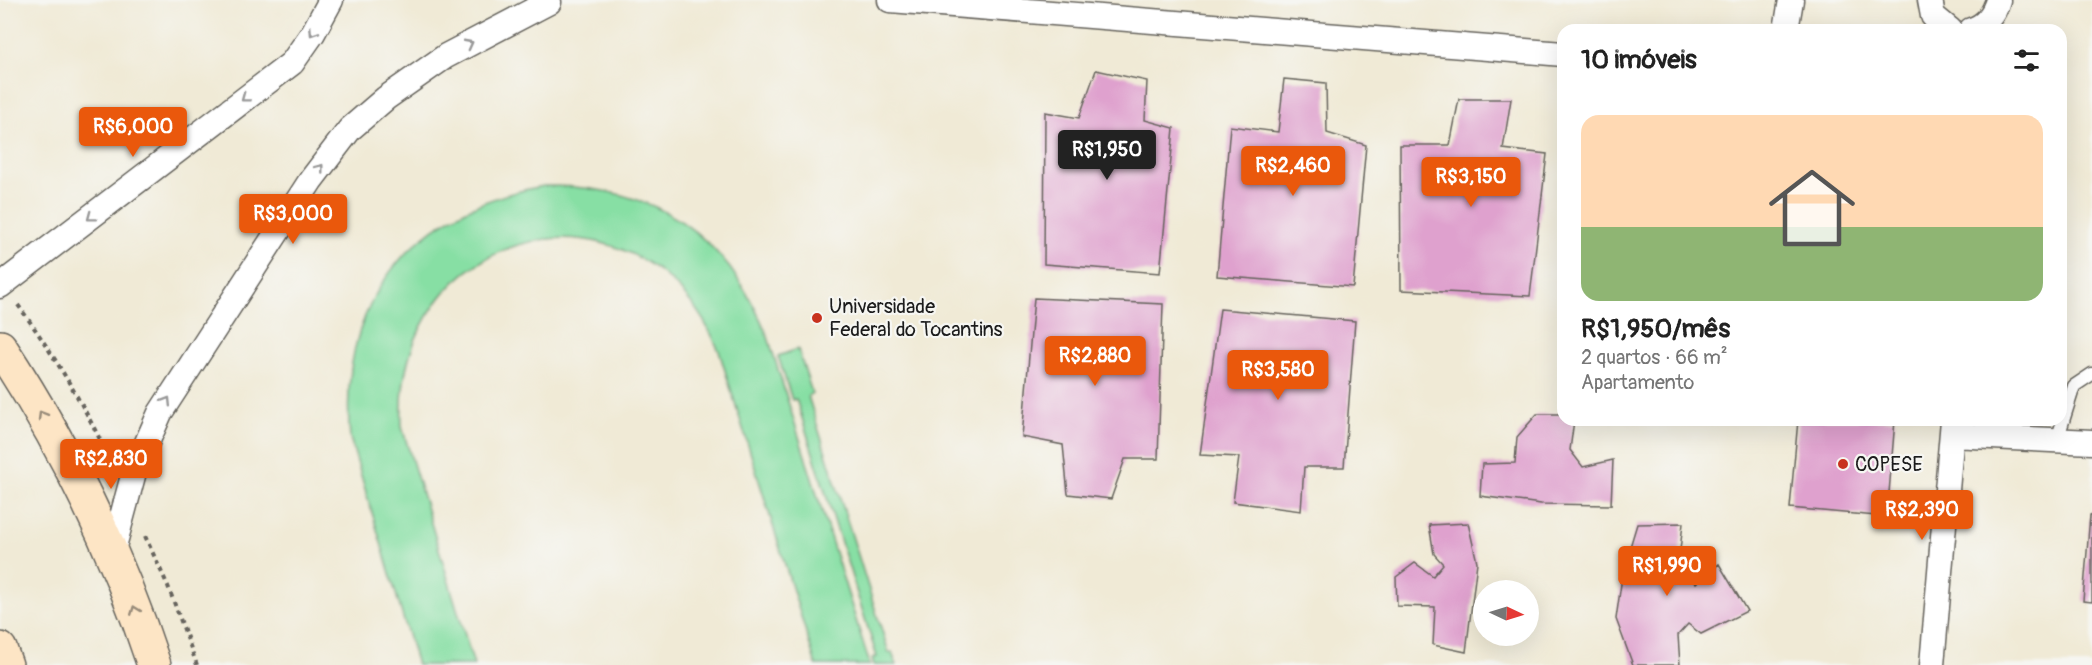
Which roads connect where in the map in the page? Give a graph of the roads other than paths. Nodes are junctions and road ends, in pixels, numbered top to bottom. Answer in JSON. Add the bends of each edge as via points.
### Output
{"nodes":[{"id":1,"x":331,"y":0,"type":"edge"},
{"id":2,"x":550,"y":0,"type":"edge"},
{"id":3,"x":890,"y":0,"type":"edge"},
{"id":4,"x":1791,"y":0,"type":"edge"},
{"id":5,"x":1930,"y":0,"type":"edge"},
{"id":6,"x":1998,"y":0,"type":"edge"},
{"id":7,"x":1001,"y":4,"type":"edge"},
{"id":8,"x":1787,"y":24,"type":"edge"},
{"id":9,"x":1943,"y":24,"type":"edge"},
{"id":10,"x":1984,"y":24,"type":"edge"},
{"id":11,"x":1557,"y":53,"type":"edge"},
{"id":12,"x":0,"y":286,"type":"edge"},
{"id":13,"x":0,"y":347,"type":"edge"},
{"id":14,"x":2092,"y":374,"type":"edge"},
{"id":15,"x":2067,"y":408,"type":"edge"},
{"id":16,"x":2061,"y":426,"type":"edge"},
{"id":17,"x":1953,"y":427,"type":"edge"},
{"id":18,"x":2057,"y":440,"type":"junction"},
{"id":19,"x":2092,"y":442,"type":"edge"},
{"id":20,"x":112,"y":554,"type":"junction"},
{"id":21,"x":0,"y":649,"type":"edge"},
{"id":22,"x":6,"y":665,"type":"edge"},
{"id":23,"x":154,"y":665,"type":"edge"},
{"id":24,"x":1932,"y":665,"type":"edge"}],
"edges":[{"from":1,"to":12,"type":"street","one_way":true,"via":[[292,63]]},
{"from":20,"to":2,"type":"street","one_way":true,"via":[[134,472],[160,413],[311,180],[350,129],[446,56]]},
{"from":3,"to":7,"type":"street"},
{"from":4,"to":8,"type":"street"},
{"from":5,"to":9,"type":"street","via":[[1933,16]]},
{"from":6,"to":10,"type":"street"},
{"from":7,"to":11,"type":"street"},
{"from":20,"to":13,"type":"main road","one_way":true,"via":[[65,456]]},
{"from":14,"to":15,"type":"lane","via":[[2074,386]]},
{"from":16,"to":18,"type":"lane"},
{"from":17,"to":18,"type":"street"},
{"from":17,"to":24,"type":"street"},
{"from":18,"to":19,"type":"street"},
{"from":23,"to":20,"type":"main road","one_way":true},
{"from":21,"to":22,"type":"main road"}]}
